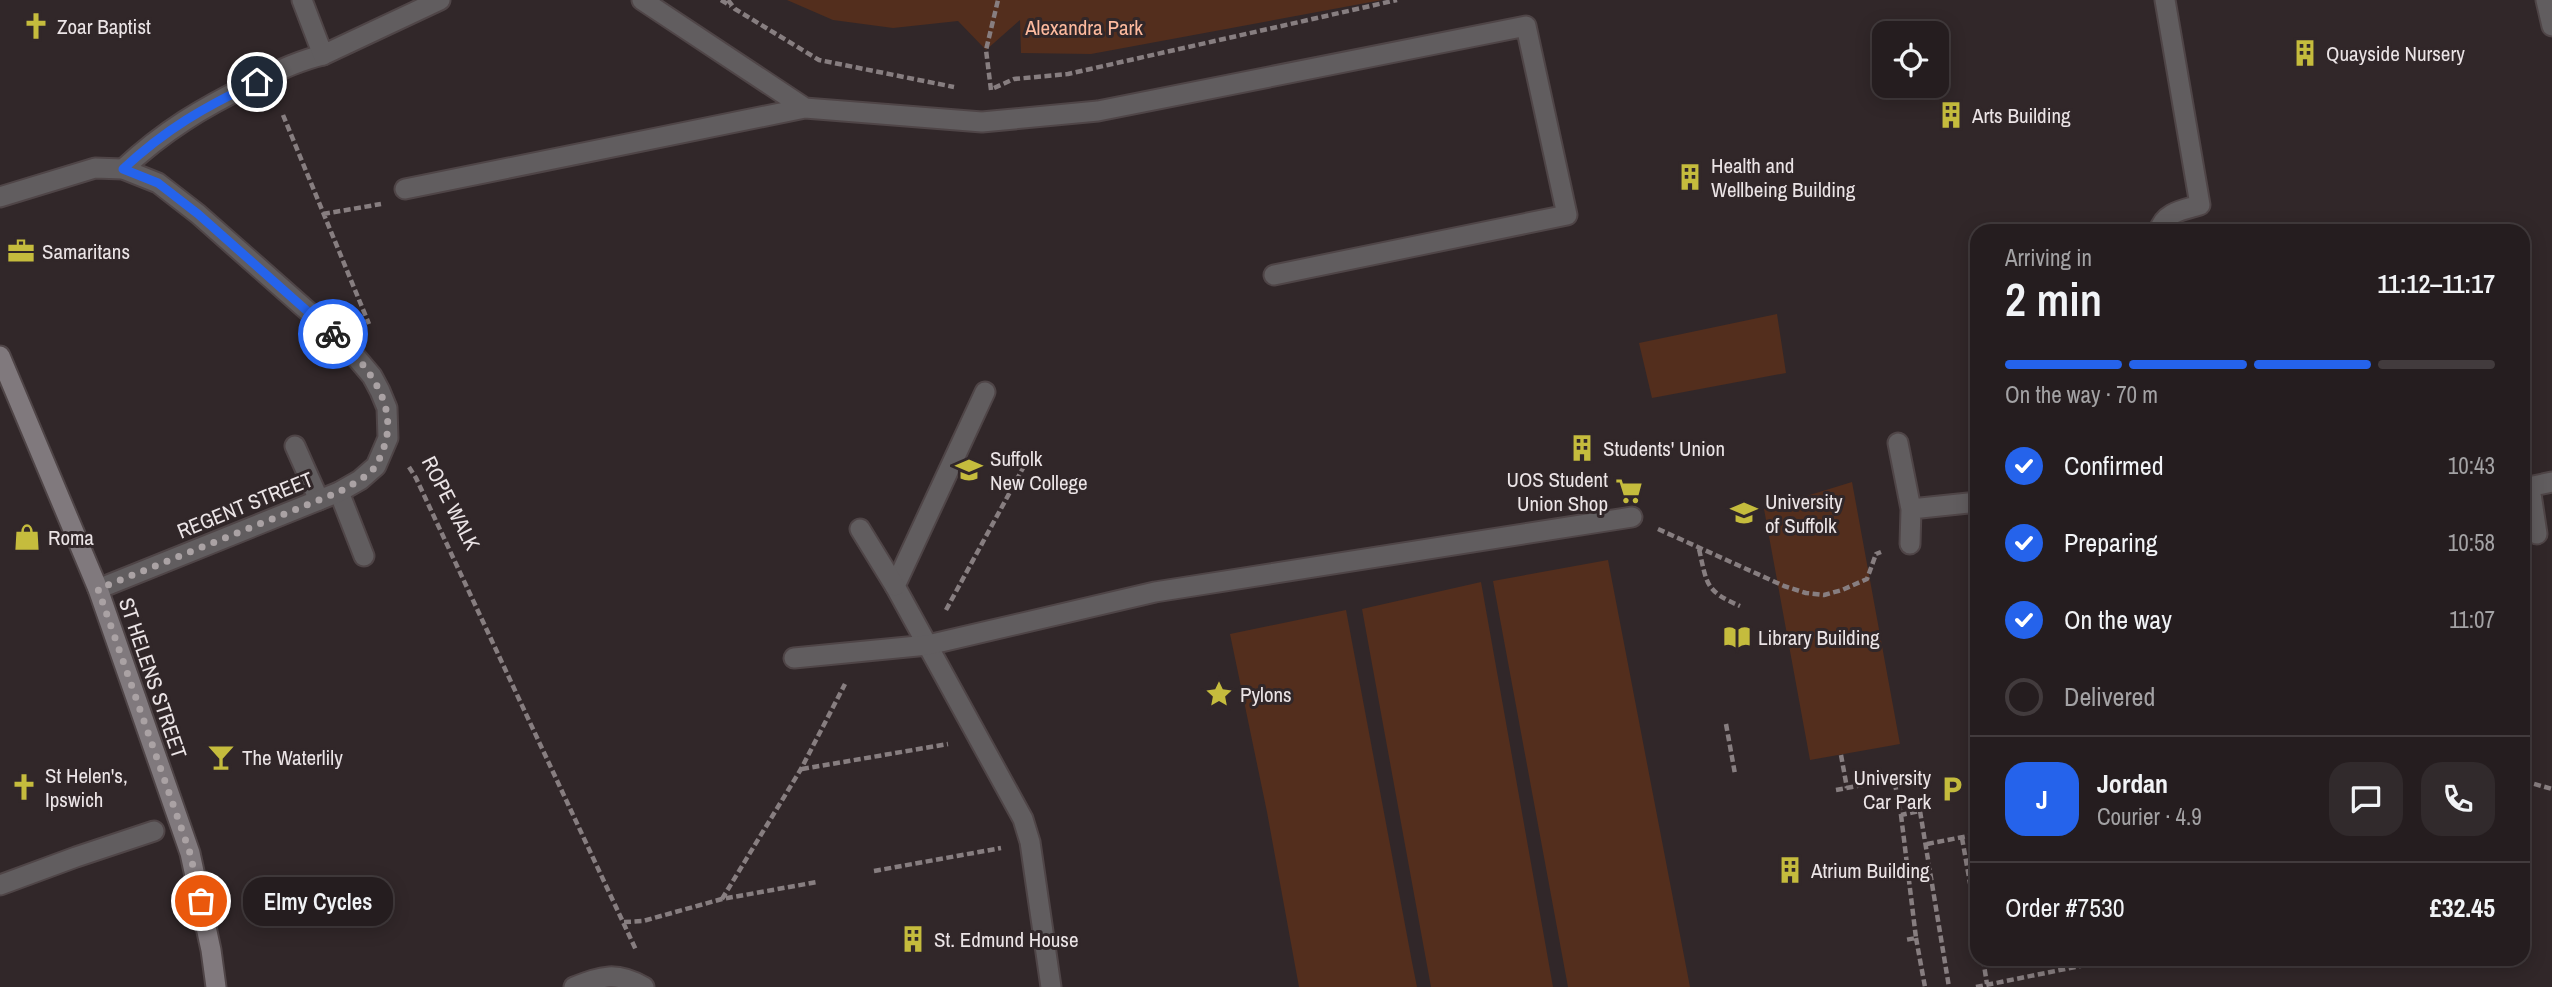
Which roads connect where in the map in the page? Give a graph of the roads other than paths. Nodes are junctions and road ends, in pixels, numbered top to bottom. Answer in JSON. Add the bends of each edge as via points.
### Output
{"nodes":[{"id":1,"x":302,"y":0,"type":"edge"},
{"id":2,"x":440,"y":0,"type":"edge"},
{"id":3,"x":642,"y":0,"type":"edge"},
{"id":4,"x":2165,"y":0,"type":"edge"},
{"id":5,"x":2546,"y":0,"type":"edge"},
{"id":6,"x":2552,"y":26,"type":"edge"},
{"id":7,"x":323,"y":55,"type":"junction"},
{"id":8,"x":805,"y":108,"type":"junction"},
{"id":9,"x":123,"y":169,"type":"junction"},
{"id":10,"x":405,"y":188,"type":"road end"},
{"id":11,"x":0,"y":197,"type":"edge"},
{"id":12,"x":2161,"y":224,"type":"edge"},
{"id":13,"x":1274,"y":275,"type":"dead end"},
{"id":14,"x":0,"y":356,"type":"edge"},
{"id":15,"x":6,"y":384,"type":"edge"},
{"id":16,"x":985,"y":392,"type":"dead end"},
{"id":17,"x":1898,"y":443,"type":"dead end"},
{"id":18,"x":295,"y":446,"type":"dead end"},
{"id":19,"x":2552,"y":482,"type":"edge"},
{"id":20,"x":2530,"y":487,"type":"edge"},
{"id":21,"x":339,"y":492,"type":"junction"},
{"id":22,"x":319,"y":500,"type":"junction"},
{"id":23,"x":2530,"y":501,"type":"edge"},
{"id":24,"x":1970,"y":503,"type":"edge"},
{"id":25,"x":1911,"y":509,"type":"junction"},
{"id":26,"x":1632,"y":517,"type":"road end"},
{"id":27,"x":860,"y":529,"type":"dead end"},
{"id":28,"x":2538,"y":534,"type":"dead end"},
{"id":29,"x":1910,"y":544,"type":"dead end"},
{"id":30,"x":364,"y":556,"type":"dead end"},
{"id":31,"x":895,"y":586,"type":"junction"},
{"id":32,"x":98,"y":589,"type":"junction"},
{"id":33,"x":928,"y":645,"type":"junction"},
{"id":34,"x":794,"y":657,"type":"dead end"},
{"id":35,"x":155,"y":831,"type":"dead end"},
{"id":36,"x":0,"y":885,"type":"edge"},
{"id":37,"x":216,"y":987,"type":"edge"},
{"id":38,"x":573,"y":987,"type":"edge"},
{"id":39,"x":644,"y":987,"type":"edge"},
{"id":40,"x":1051,"y":987,"type":"edge"}],
"edges":[{"from":1,"to":7,"type":"street"},
{"from":2,"to":7,"type":"street"},
{"from":3,"to":8,"type":"street"},
{"from":4,"to":12,"type":"street","via":[[2200,205],[2172,213]]},
{"from":5,"to":6,"type":"street"},
{"from":7,"to":9,"type":"street","via":[[299,61],[193,115]]},
{"from":8,"to":10,"type":"street"},
{"from":8,"to":13,"type":"street","via":[[982,122],[1098,111],[1525,26],[1567,215]]},
{"from":9,"to":11,"type":"street","via":[[95,168]]},
{"from":9,"to":21,"type":"street","name":"REGENT STREET","via":[[158,183],[198,214],[344,343],[372,376],[387,408],[388,438],[376,466]]},
{"from":14,"to":15,"type":"main road","name":"ST HELENS STREET"},
{"from":15,"to":32,"type":"main road","name":"ST HELENS STREET"},
{"from":16,"to":31,"type":"street"},
{"from":17,"to":25,"type":"street"},
{"from":18,"to":22,"type":"street"},
{"from":19,"to":20,"type":"street"},
{"from":21,"to":22,"type":"street","name":"REGENT STREET"},
{"from":21,"to":30,"type":"street"},
{"from":22,"to":32,"type":"street","name":"REGENT STREET"},
{"from":23,"to":28,"type":"street"},
{"from":24,"to":25,"type":"street"},
{"from":25,"to":29,"type":"street"},
{"from":26,"to":33,"type":"street","via":[[1155,592]]},
{"from":27,"to":31,"type":"street"},
{"from":31,"to":33,"type":"street"},
{"from":32,"to":37,"type":"main road","name":"ST HELENS STREET","via":[[190,853]]},
{"from":33,"to":34,"type":"street"},
{"from":33,"to":40,"type":"street","via":[[1023,819]]},
{"from":35,"to":36,"type":"street"},
{"from":38,"to":39,"type":"street","via":[[614,976]]}]}
